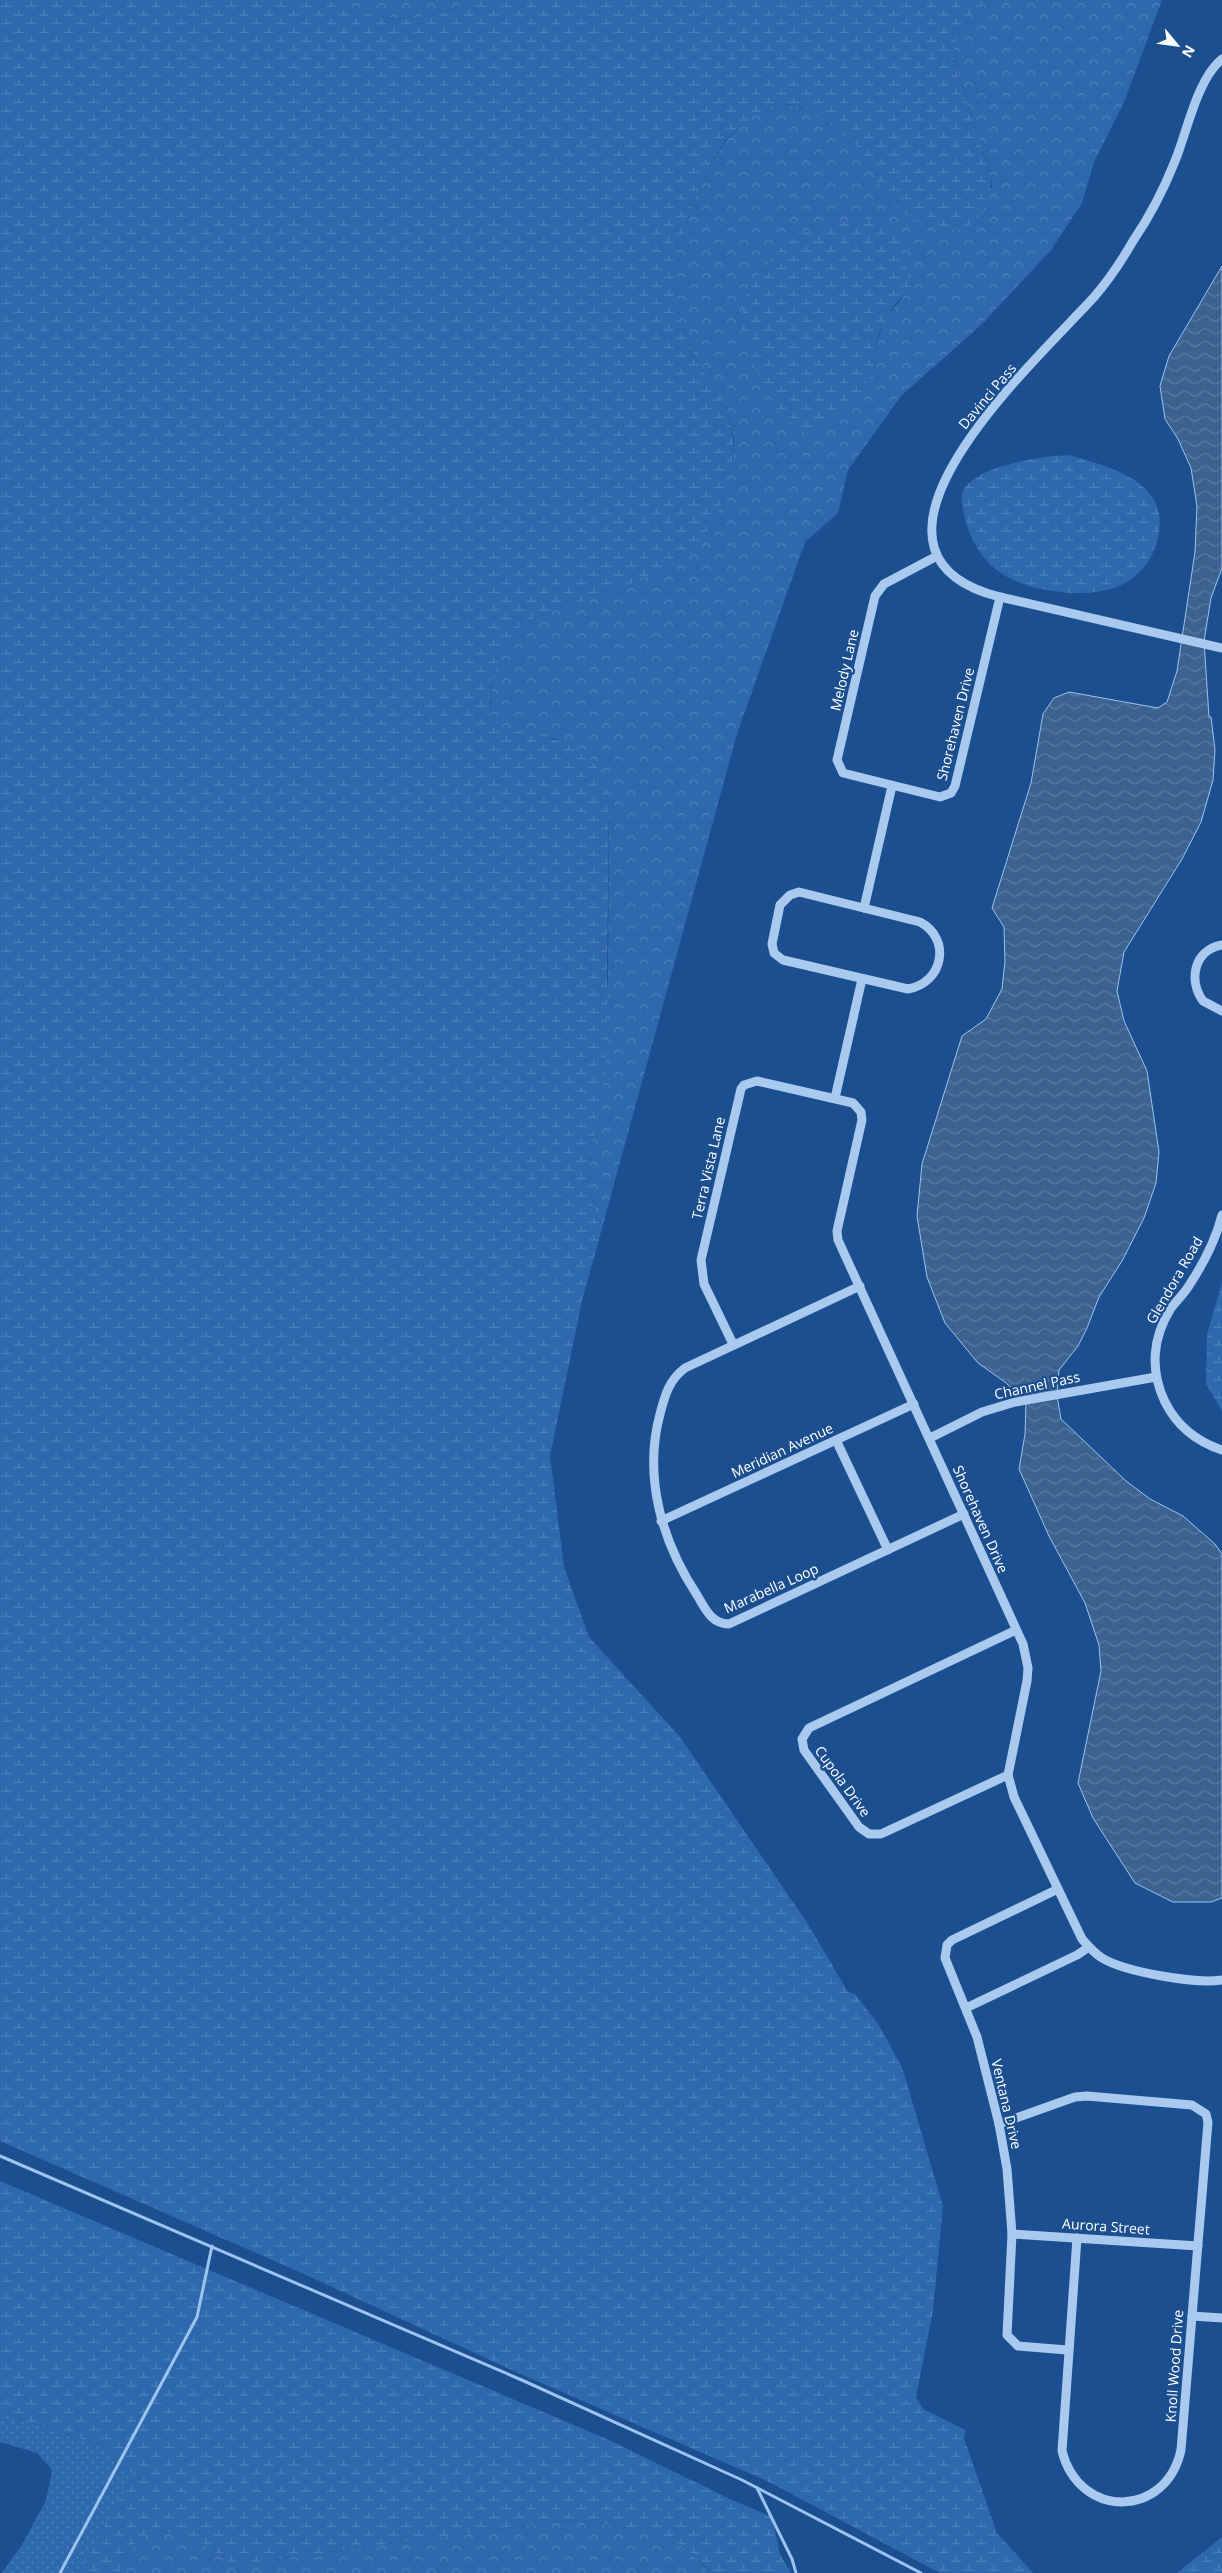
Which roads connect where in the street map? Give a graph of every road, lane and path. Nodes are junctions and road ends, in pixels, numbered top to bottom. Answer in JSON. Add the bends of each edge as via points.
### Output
{"nodes":[{"id":1,"x":1222,"y":59,"type":"edge"},
{"id":2,"x":937,"y":556,"type":"junction"},
{"id":3,"x":1000,"y":597,"type":"junction"},
{"id":4,"x":1222,"y":648,"type":"edge"},
{"id":5,"x":892,"y":786,"type":"junction"},
{"id":6,"x":864,"y":908,"type":"junction"},
{"id":7,"x":1222,"y":945,"type":"edge"},
{"id":8,"x":862,"y":979,"type":"junction"},
{"id":9,"x":1222,"y":1012,"type":"edge"},
{"id":10,"x":835,"y":1098,"type":"junction"},
{"id":11,"x":1222,"y":1215,"type":"edge"},
{"id":12,"x":860,"y":1286,"type":"junction"},
{"id":13,"x":733,"y":1344,"type":"junction"},
{"id":14,"x":1156,"y":1377,"type":"junction"},
{"id":15,"x":914,"y":1404,"type":"junction"},
{"id":16,"x":930,"y":1438,"type":"junction"},
{"id":17,"x":836,"y":1440,"type":"junction"},
{"id":18,"x":1222,"y":1450,"type":"edge"},
{"id":19,"x":964,"y":1514,"type":"junction"},
{"id":20,"x":661,"y":1521,"type":"junction"},
{"id":21,"x":888,"y":1550,"type":"junction"},
{"id":22,"x":1016,"y":1630,"type":"junction"},
{"id":23,"x":1008,"y":1775,"type":"junction"},
{"id":24,"x":1058,"y":1889,"type":"junction"},
{"id":25,"x":1089,"y":1947,"type":"junction"},
{"id":26,"x":1222,"y":1980,"type":"edge"},
{"id":27,"x":966,"y":2008,"type":"junction"},
{"id":28,"x":1000,"y":2124,"type":"junction"},
{"id":29,"x":1012,"y":2234,"type":"junction"},
{"id":30,"x":1077,"y":2238,"type":"junction"},
{"id":31,"x":1198,"y":2246,"type":"junction"},
{"id":32,"x":1192,"y":2316,"type":"junction"},
{"id":33,"x":1222,"y":2318,"type":"edge"},
{"id":34,"x":1067,"y":2350,"type":"junction"}],
"edges":[{"from":1,"to":2,"type":"street","name":"Davinci Pass","via":[[1205,81],[1175,162],[1152,211],[1128,250],[1095,295],[1005,391],[970,435],[940,491],[931,519]]},
{"from":2,"to":3,"type":"street","name":"Davinci Pass","via":[[945,568],[968,588]]},
{"from":2,"to":5,"type":"street","name":"Melody Lane","via":[[884,584],[875,596],[837,760],[843,773]]},
{"from":3,"to":4,"type":"street","name":"Davinci Pass"},
{"from":3,"to":5,"type":"street","name":"Shorehaven Drive","via":[[954,790],[940,797]]},
{"from":5,"to":6,"type":"street"},
{"from":6,"to":8,"type":"street","via":[[924,924],[935,934],[941,954],[933,974],[913,988]]},
{"from":6,"to":8,"type":"street","via":[[794,893],[786,897],[780,906],[772,944],[774,953],[783,960]]},
{"from":7,"to":9,"type":"street","via":[[1207,950],[1194,972],[1195,988],[1203,1001]]},
{"from":8,"to":10,"type":"street"},
{"from":10,"to":12,"type":"street","name":"Shorehaven Drive","via":[[853,1103],[862,1115],[837,1230],[838,1240]]},
{"from":10,"to":13,"type":"street","name":"Terra Vista Lane","via":[[757,1081],[744,1085],[738,1094],[702,1260],[704,1284]]},
{"from":11,"to":14,"type":"street","name":"Glendora Road","via":[[1200,1266],[1158,1335]]},
{"from":12,"to":13,"type":"street","name":"Marabella Loop"},
{"from":12,"to":15,"type":"street","name":"Shorehaven Drive"},
{"from":13,"to":20,"type":"street","name":"Marabella Loop","via":[[685,1368],[666,1392],[658,1419],[654,1466]]},
{"from":14,"to":16,"type":"street","name":"Channel Pass","via":[[1015,1402],[982,1412]]},
{"from":14,"to":18,"type":"street","name":"Glendora Road","via":[[1161,1394],[1176,1420],[1199,1440]]},
{"from":15,"to":16,"type":"street","name":"Shorehaven Drive"},
{"from":15,"to":17,"type":"street","name":"Meridian Avenue"},
{"from":16,"to":19,"type":"street","name":"Shorehaven Drive"},
{"from":17,"to":20,"type":"street","name":"Meridian Avenue"},
{"from":17,"to":21,"type":"street"},
{"from":19,"to":21,"type":"street","name":"Marabella Loop"},
{"from":19,"to":22,"type":"street","name":"Shorehaven Drive"},
{"from":20,"to":21,"type":"street","name":"Marabella Loop","via":[[690,1585],[712,1618],[723,1624],[735,1622]]},
{"from":22,"to":23,"type":"street","name":"Shorehaven Drive","via":[[1026,1656],[1027,1681]]},
{"from":22,"to":23,"type":"street","name":"Cupola Drive","via":[[810,1728],[802,1739],[804,1750],[859,1827],[869,1834],[881,1834]]},
{"from":23,"to":24,"type":"street","name":"Shorehaven Drive","via":[[1014,1797]]},
{"from":24,"to":25,"type":"street","name":"Shorehaven Drive"},
{"from":24,"to":27,"type":"street","name":"Ventana Drive","via":[[947,1945],[944,1958]]},
{"from":25,"to":26,"type":"street","name":"Shorehaven Drive","via":[[1111,1962],[1183,1980]]},
{"from":25,"to":27,"type":"street"},
{"from":27,"to":28,"type":"street","name":"Ventana Drive"},
{"from":28,"to":29,"type":"street","name":"Ventana Drive"},
{"from":28,"to":31,"type":"street","name":"Knoll Wood Drive","via":[[1081,2097],[1198,2107],[1206,2114],[1208,2122]]},
{"from":29,"to":30,"type":"street","name":"Aurora Street"},
{"from":29,"to":34,"type":"street","name":"Ventana Drive","via":[[1007,2335],[1018,2346]]},
{"from":30,"to":31,"type":"street","name":"Aurora Street"},
{"from":30,"to":34,"type":"street","name":"Knoll Wood Drive"},
{"from":31,"to":32,"type":"street","name":"Knoll Wood Drive"},
{"from":32,"to":33,"type":"street"},
{"from":32,"to":34,"type":"street","name":"Knoll Wood Drive","via":[[1179,2460],[1165,2484],[1141,2499],[1122,2502],[1103,2499],[1079,2485],[1068,2469],[1061,2442]]}]}
